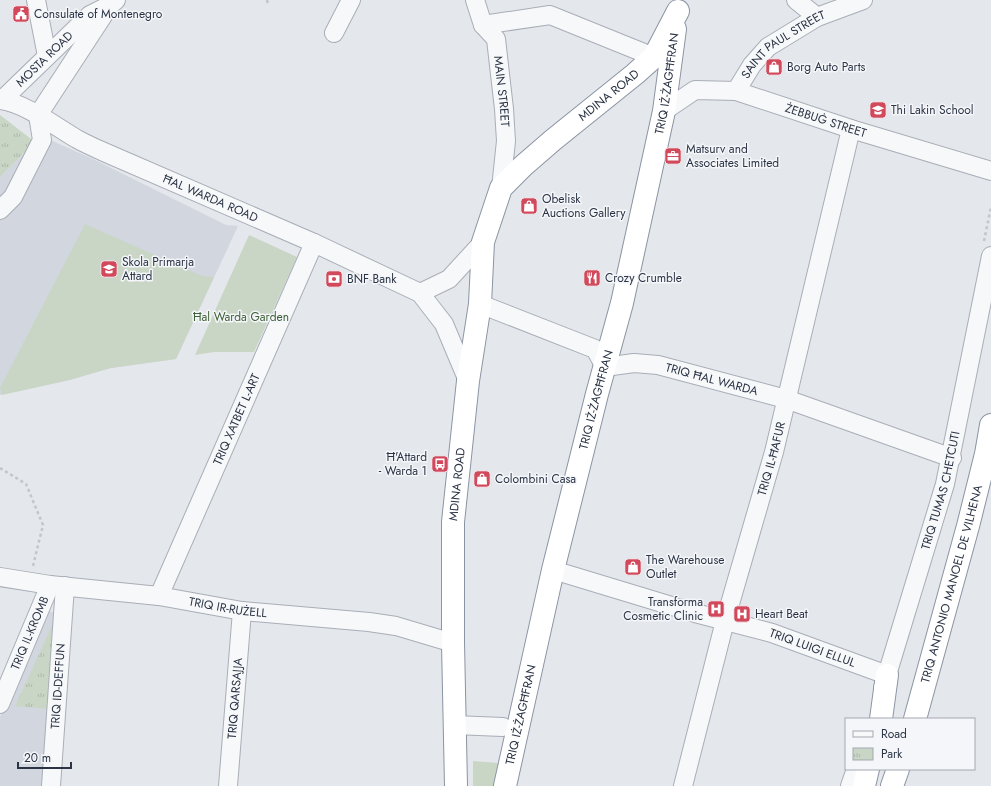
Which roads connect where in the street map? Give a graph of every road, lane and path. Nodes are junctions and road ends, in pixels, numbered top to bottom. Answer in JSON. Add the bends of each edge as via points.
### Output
{"nodes":[{"id":1,"x":36,"y":0,"type":"edge"},
{"id":2,"x":267,"y":0,"type":"edge"},
{"id":3,"x":351,"y":0,"type":"edge"},
{"id":4,"x":475,"y":0,"type":"edge"},
{"id":5,"x":796,"y":0,"type":"edge"},
{"id":6,"x":862,"y":0,"type":"edge"},
{"id":7,"x":112,"y":2,"type":"edge"},
{"id":8,"x":680,"y":4,"type":"edge"},
{"id":9,"x":268,"y":5,"type":"dead end"},
{"id":10,"x":547,"y":7,"type":"edge"},
{"id":11,"x":816,"y":17,"type":"junction"},
{"id":12,"x":483,"y":25,"type":"junction"},
{"id":13,"x":334,"y":33,"type":"dead end"},
{"id":14,"x":47,"y":56,"type":"junction"},
{"id":15,"x":654,"y":57,"type":"junction"},
{"id":16,"x":736,"y":91,"type":"junction"},
{"id":17,"x":1,"y":100,"type":"edge"},
{"id":18,"x":664,"y":111,"type":"junction"},
{"id":19,"x":38,"y":115,"type":"junction"},
{"id":20,"x":851,"y":129,"type":"junction"},
{"id":21,"x":991,"y":171,"type":"edge"},
{"id":22,"x":501,"y":188,"type":"junction"},
{"id":23,"x":0,"y":210,"type":"edge"},
{"id":24,"x":483,"y":242,"type":"junction"},
{"id":25,"x":314,"y":243,"type":"junction"},
{"id":26,"x":991,"y":256,"type":"edge"},
{"id":27,"x":420,"y":293,"type":"junction"},
{"id":28,"x":480,"y":304,"type":"junction"},
{"id":29,"x":605,"y":367,"type":"junction"},
{"id":30,"x":468,"y":381,"type":"junction"},
{"id":31,"x":786,"y":399,"type":"junction"},
{"id":32,"x":991,"y":425,"type":"edge"},
{"id":33,"x":952,"y":458,"type":"junction"},
{"id":34,"x":0,"y":468,"type":"edge"},
{"id":35,"x":553,"y":570,"type":"junction"},
{"id":36,"x":0,"y":577,"type":"edge"},
{"id":37,"x":30,"y":582,"type":"junction"},
{"id":38,"x":58,"y":585,"type":"junction"},
{"id":39,"x":159,"y":596,"type":"junction"},
{"id":40,"x":242,"y":611,"type":"junction"},
{"id":41,"x":725,"y":621,"type":"junction"},
{"id":42,"x":453,"y":643,"type":"junction"},
{"id":43,"x":887,"y":674,"type":"junction"},
{"id":44,"x":0,"y":704,"type":"edge"},
{"id":45,"x":872,"y":718,"type":"edge"},
{"id":46,"x":880,"y":718,"type":"edge"},
{"id":47,"x":915,"y":718,"type":"edge"},
{"id":48,"x":454,"y":725,"type":"junction"},
{"id":49,"x":503,"y":727,"type":"dead end"},
{"id":50,"x":856,"y":770,"type":"edge"},
{"id":51,"x":868,"y":770,"type":"edge"},
{"id":52,"x":898,"y":770,"type":"edge"},
{"id":53,"x":50,"y":786,"type":"edge"},
{"id":54,"x":228,"y":786,"type":"edge"},
{"id":55,"x":456,"y":786,"type":"edge"},
{"id":56,"x":505,"y":786,"type":"edge"},
{"id":57,"x":683,"y":786,"type":"edge"},
{"id":58,"x":850,"y":786,"type":"edge"},
{"id":59,"x":864,"y":786,"type":"edge"},
{"id":60,"x":892,"y":786,"type":"edge"}],
"edges":[{"from":1,"to":14,"type":"street"},
{"from":2,"to":9,"type":"path"},
{"from":3,"to":13,"type":"street"},
{"from":4,"to":12,"type":"street","name":"MAIN STREET"},
{"from":5,"to":11,"type":"street"},
{"from":6,"to":11,"type":"street","name":"SAINT PAUL STREET"},
{"from":7,"to":14,"type":"street","name":"MOSTA ROAD","via":[[90,15]]},
{"from":7,"to":19,"type":"street","name":"MOSTA ROAD"},
{"from":8,"to":15,"type":"highway","name":"MDINA ROAD"},
{"from":8,"to":18,"type":"highway","name":"TRIQ IŻ-ŻAGĦFRAN"},
{"from":10,"to":12,"type":"street"},
{"from":10,"to":15,"type":"street"},
{"from":11,"to":16,"type":"street","name":"SAINT PAUL STREET","via":[[768,47],[752,65]]},
{"from":12,"to":22,"type":"street","name":"MAIN STREET","via":[[496,39],[502,86],[506,142]]},
{"from":14,"to":17,"type":"street","name":"MOSTA ROAD"},
{"from":15,"to":22,"type":"highway","name":"MDINA ROAD","via":[[553,140]]},
{"from":16,"to":18,"type":"street","name":"ŻEBBUĠ STREET","via":[[695,90]]},
{"from":16,"to":20,"type":"street","name":"ŻEBBUĠ STREET"},
{"from":17,"to":19,"type":"street","name":"ĦAL WARDA ROAD"},
{"from":18,"to":29,"type":"highway","name":"TRIQ IŻ-ŻAGĦFRAN","via":[[622,303]]},
{"from":19,"to":23,"type":"street","via":[[42,140],[13,197]]},
{"from":19,"to":25,"type":"street","name":"ĦAL WARDA ROAD","via":[[104,152]]},
{"from":20,"to":21,"type":"street","name":"ŻEBBUĠ STREET"},
{"from":20,"to":31,"type":"street","name":"TRIQ IL-ĦAFUR"},
{"from":22,"to":24,"type":"highway","name":"MDINA ROAD"},
{"from":24,"to":27,"type":"street","via":[[449,280]]},
{"from":24,"to":28,"type":"highway","name":"MDINA ROAD"},
{"from":25,"to":27,"type":"street","name":"ĦAL WARDA ROAD"},
{"from":25,"to":39,"type":"street","name":"TRIQ XATBET L-ART"},
{"from":26,"to":33,"type":"street","name":"TRIQ TUMAS CHETCUTI"},
{"from":27,"to":30,"type":"street","name":"ĦAL WARDA ROAD","via":[[444,324]]},
{"from":28,"to":29,"type":"street","via":[[595,349]]},
{"from":28,"to":30,"type":"highway","name":"MDINA ROAD"},
{"from":29,"to":31,"type":"street","name":"TRIQ ĦAL WARDA","via":[[634,363],[658,365]]},
{"from":29,"to":35,"type":"highway","name":"TRIQ IŻ-ŻAGĦFRAN"},
{"from":30,"to":42,"type":"highway","name":"MDINA ROAD","via":[[453,522]]},
{"from":31,"to":33,"type":"street","name":"TRIQ ĦAL WARDA"},
{"from":31,"to":41,"type":"street","name":"TRIQ IL-ĦAFUR","via":[[774,452]]},
{"from":32,"to":47,"type":"highway","name":"TRIQ ANTONIO MANOEL DE VILHENA","via":[[968,526]]},
{"from":33,"to":43,"type":"street","name":"TRIQ TUMAS CHETCUTI"},
{"from":34,"to":37,"type":"path","via":[[26,484],[43,525]]},
{"from":35,"to":41,"type":"street","name":"TRIQ LUIGI ELLUL"},
{"from":35,"to":56,"type":"highway","name":"TRIQ IŻ-ŻAGĦFRAN"},
{"from":36,"to":37,"type":"street","name":"TRIQ IR-RUŻELL"},
{"from":37,"to":38,"type":"street","name":"TRIQ IR-RUŻELL"},
{"from":38,"to":39,"type":"street","name":"TRIQ IR-RUŻELL"},
{"from":38,"to":44,"type":"street","name":"TRIQ IL-KROMB"},
{"from":38,"to":53,"type":"street","name":"TRIQ ID-DEFFUN"},
{"from":39,"to":40,"type":"street","name":"TRIQ IR-RUŻELL"},
{"from":40,"to":42,"type":"street","name":"TRIQ IR-RUŻELL","via":[[396,626]]},
{"from":40,"to":54,"type":"street","name":"TRIQ QARSAJJA"},
{"from":41,"to":43,"type":"street","name":"TRIQ LUIGI ELLUL","via":[[772,633]]},
{"from":41,"to":57,"type":"street","name":"TRIQ IL-ĦAFUR"},
{"from":42,"to":48,"type":"highway","name":"MDINA ROAD"},
{"from":43,"to":45,"type":"street","name":"TRIQ TUMAS CHETCUTI"},
{"from":43,"to":46,"type":"highway"},
{"from":48,"to":49,"type":"street"},
{"from":48,"to":55,"type":"highway","name":"MDINA ROAD"},
{"from":50,"to":58,"type":"street"},
{"from":51,"to":59,"type":"highway"},
{"from":52,"to":60,"type":"highway"}]}
